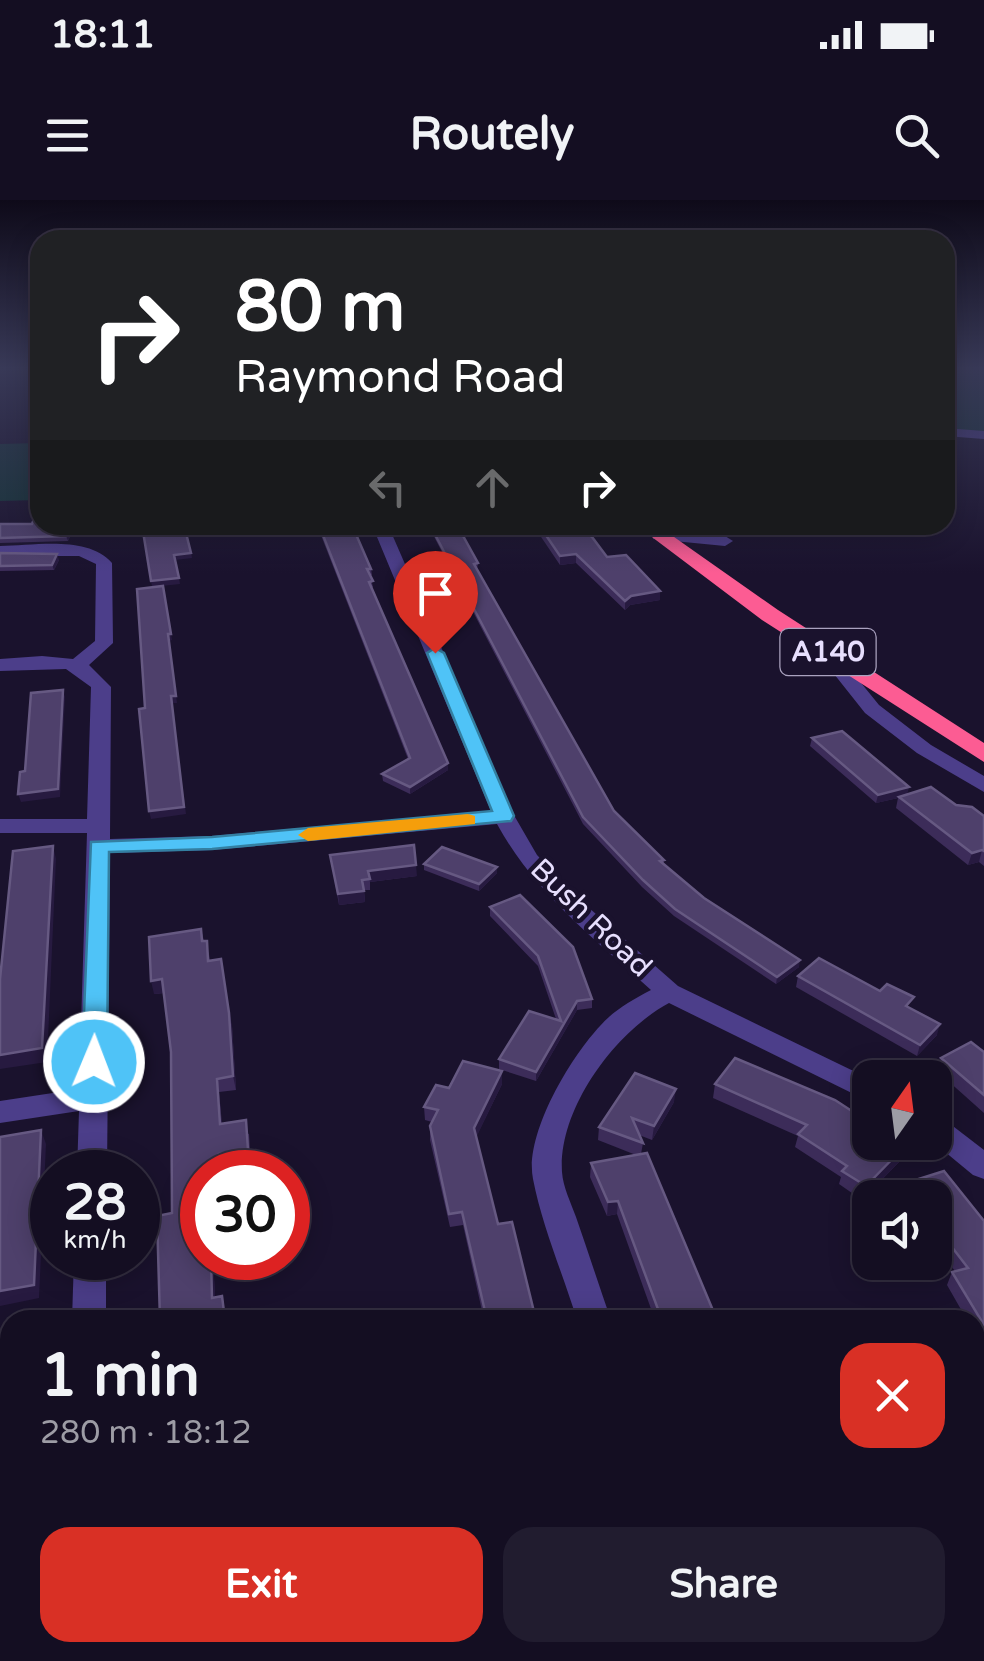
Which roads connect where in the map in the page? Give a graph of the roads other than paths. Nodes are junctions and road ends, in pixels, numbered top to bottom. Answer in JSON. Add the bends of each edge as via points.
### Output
{"nodes":[{"id":1,"x":384,"y":535,"type":"edge"},
{"id":2,"x":658,"y":535,"type":"edge"},
{"id":3,"x":691,"y":535,"type":"edge"},
{"id":4,"x":0,"y":551,"type":"edge"},
{"id":5,"x":688,"y":558,"type":"junction"},
{"id":6,"x":824,"y":650,"type":"junction"},
{"id":7,"x":0,"y":665,"type":"edge"},
{"id":8,"x":77,"y":666,"type":"junction"},
{"id":9,"x":984,"y":754,"type":"edge"},
{"id":10,"x":984,"y":785,"type":"edge"},
{"id":11,"x":504,"y":816,"type":"junction"},
{"id":12,"x":0,"y":826,"type":"edge"},
{"id":13,"x":99,"y":836,"type":"junction"},
{"id":14,"x":668,"y":992,"type":"junction"},
{"id":15,"x":852,"y":1082,"type":"edge"},
{"id":16,"x":94,"y":1098,"type":"junction"},
{"id":17,"x":0,"y":1112,"type":"edge"},
{"id":18,"x":952,"y":1142,"type":"edge"},
{"id":19,"x":93,"y":1150,"type":"edge"},
{"id":20,"x":984,"y":1167,"type":"edge"},
{"id":21,"x":90,"y":1280,"type":"edge"},
{"id":22,"x":89,"y":1310,"type":"edge"},
{"id":23,"x":591,"y":1310,"type":"edge"}],
"edges":[{"from":1,"to":11,"type":"street","name":"Bush Road"},
{"from":2,"to":5,"type":"highway","number":"A140"},
{"from":3,"to":5,"type":"street","via":[[730,540]]},
{"from":4,"to":8,"type":"street","via":[[79,551],[104,563],[104,643]]},
{"from":5,"to":6,"type":"highway","number":"A140"},
{"from":6,"to":9,"type":"highway","number":"A140"},
{"from":6,"to":10,"type":"street","via":[[872,708],[924,750]]},
{"from":7,"to":8,"type":"street"},
{"from":8,"to":13,"type":"street","via":[[90,670],[101,687]]},
{"from":11,"to":13,"type":"street","via":[[212,843]]},
{"from":11,"to":14,"type":"street","name":"Bush Road","via":[[527,858],[571,906]]},
{"from":12,"to":13,"type":"street"},
{"from":13,"to":16,"type":"street"},
{"from":14,"to":15,"type":"street","name":"Bush Road"},
{"from":14,"to":23,"type":"street","via":[[609,1033],[548,1138],[547,1176]]},
{"from":16,"to":17,"type":"street"},
{"from":16,"to":19,"type":"street"},
{"from":18,"to":20,"type":"street"},
{"from":21,"to":22,"type":"street"}]}
